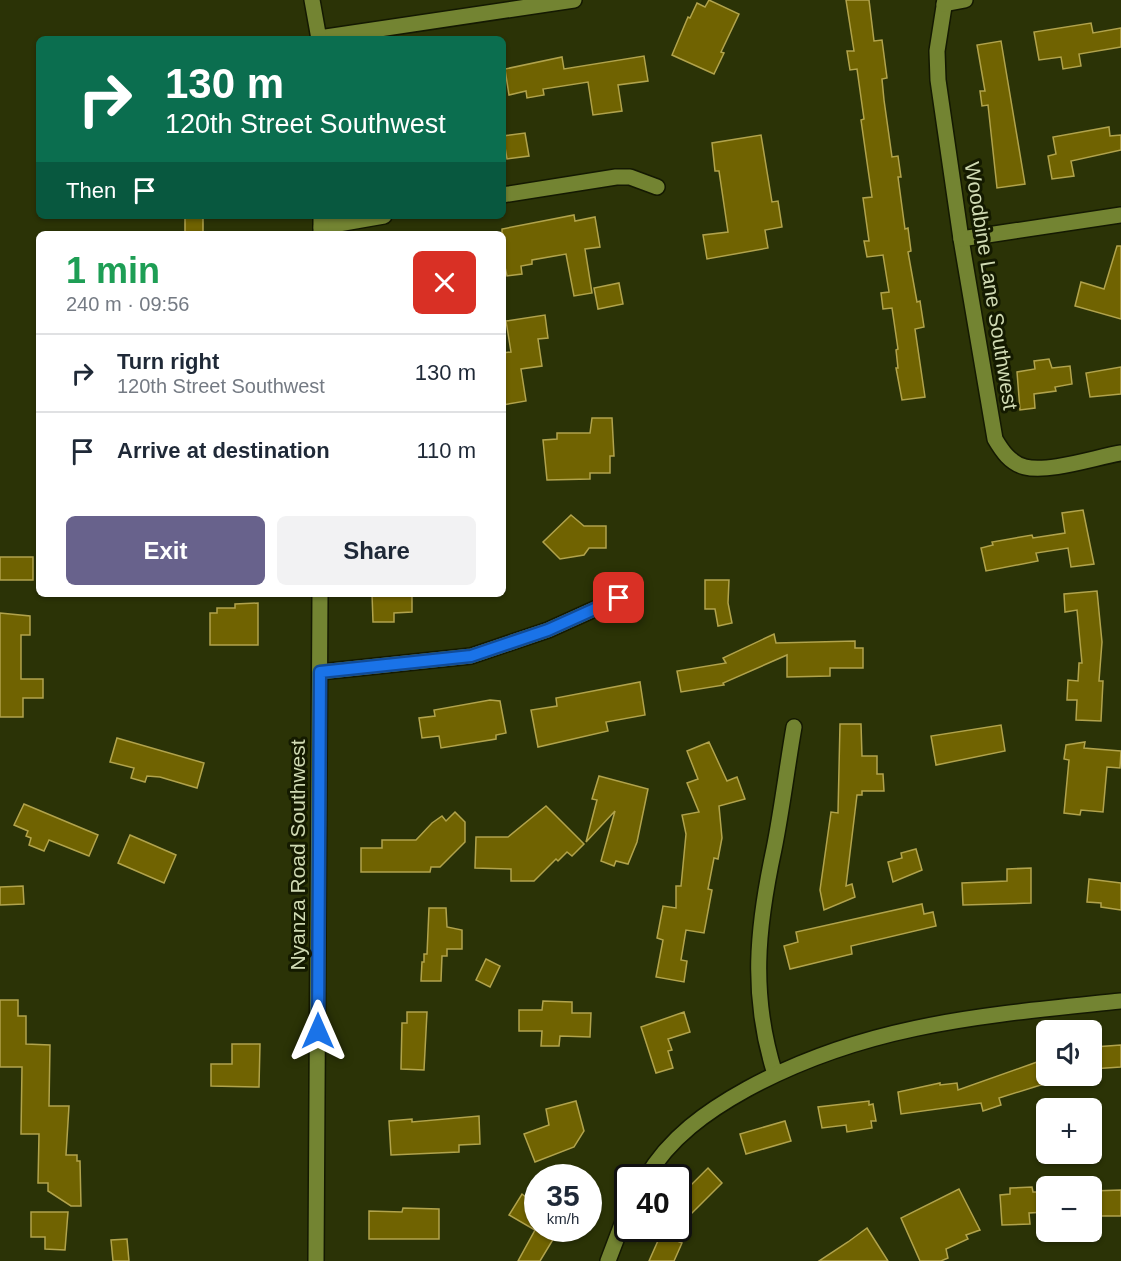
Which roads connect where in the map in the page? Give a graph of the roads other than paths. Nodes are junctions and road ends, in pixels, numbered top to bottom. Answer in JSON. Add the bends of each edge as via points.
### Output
{"nodes":[{"id":1,"x":312,"y":0,"type":"edge"},
{"id":2,"x":574,"y":0,"type":"edge"},
{"id":3,"x":965,"y":0,"type":"edge"},
{"id":4,"x":944,"y":2,"type":"edge"},
{"id":5,"x":318,"y":36,"type":"edge"},
{"id":6,"x":339,"y":36,"type":"edge"},
{"id":7,"x":657,"y":187,"type":"dead end"},
{"id":8,"x":506,"y":194,"type":"edge"},
{"id":9,"x":1121,"y":215,"type":"edge"},
{"id":10,"x":365,"y":219,"type":"edge"},
{"id":11,"x":321,"y":226,"type":"edge"},
{"id":12,"x":961,"y":239,"type":"junction"},
{"id":13,"x":1121,"y":453,"type":"edge"},
{"id":14,"x":320,"y":597,"type":"edge"},
{"id":15,"x":619,"y":598,"type":"dead end"},
{"id":16,"x":320,"y":672,"type":"junction"},
{"id":17,"x":794,"y":727,"type":"dead end"},
{"id":18,"x":1121,"y":1001,"type":"edge"},
{"id":19,"x":775,"y":1074,"type":"junction"},
{"id":20,"x":654,"y":1164,"type":"edge"},
{"id":21,"x":615,"y":1242,"type":"edge"},
{"id":22,"x":316,"y":1261,"type":"edge"},
{"id":23,"x":608,"y":1261,"type":"edge"}],
"edges":[{"from":1,"to":5,"type":"street"},
{"from":2,"to":6,"type":"street"},
{"from":3,"to":4,"type":"street"},
{"from":4,"to":12,"type":"street","name":"Woodbine Lane Southwest","via":[[937,51],[938,80]]},
{"from":7,"to":8,"type":"street","via":[[630,177],[616,177]]},
{"from":9,"to":12,"type":"street"},
{"from":10,"to":11,"type":"street"},
{"from":12,"to":13,"type":"street","name":"Woodbine Lane Southwest","via":[[991,425],[1002,453],[1024,467],[1040,468]]},
{"from":14,"to":16,"type":"street","name":"Nyanza Road Southwest"},
{"from":15,"to":16,"type":"street","via":[[548,630],[471,656]]},
{"from":16,"to":22,"type":"street","name":"Nyanza Road Southwest"},
{"from":17,"to":19,"type":"street","via":[[760,917],[760,1015]]},
{"from":18,"to":19,"type":"street","via":[[920,1026],[832,1049]]},
{"from":19,"to":20,"type":"street","via":[[721,1103],[687,1128]]},
{"from":21,"to":23,"type":"street"}]}
